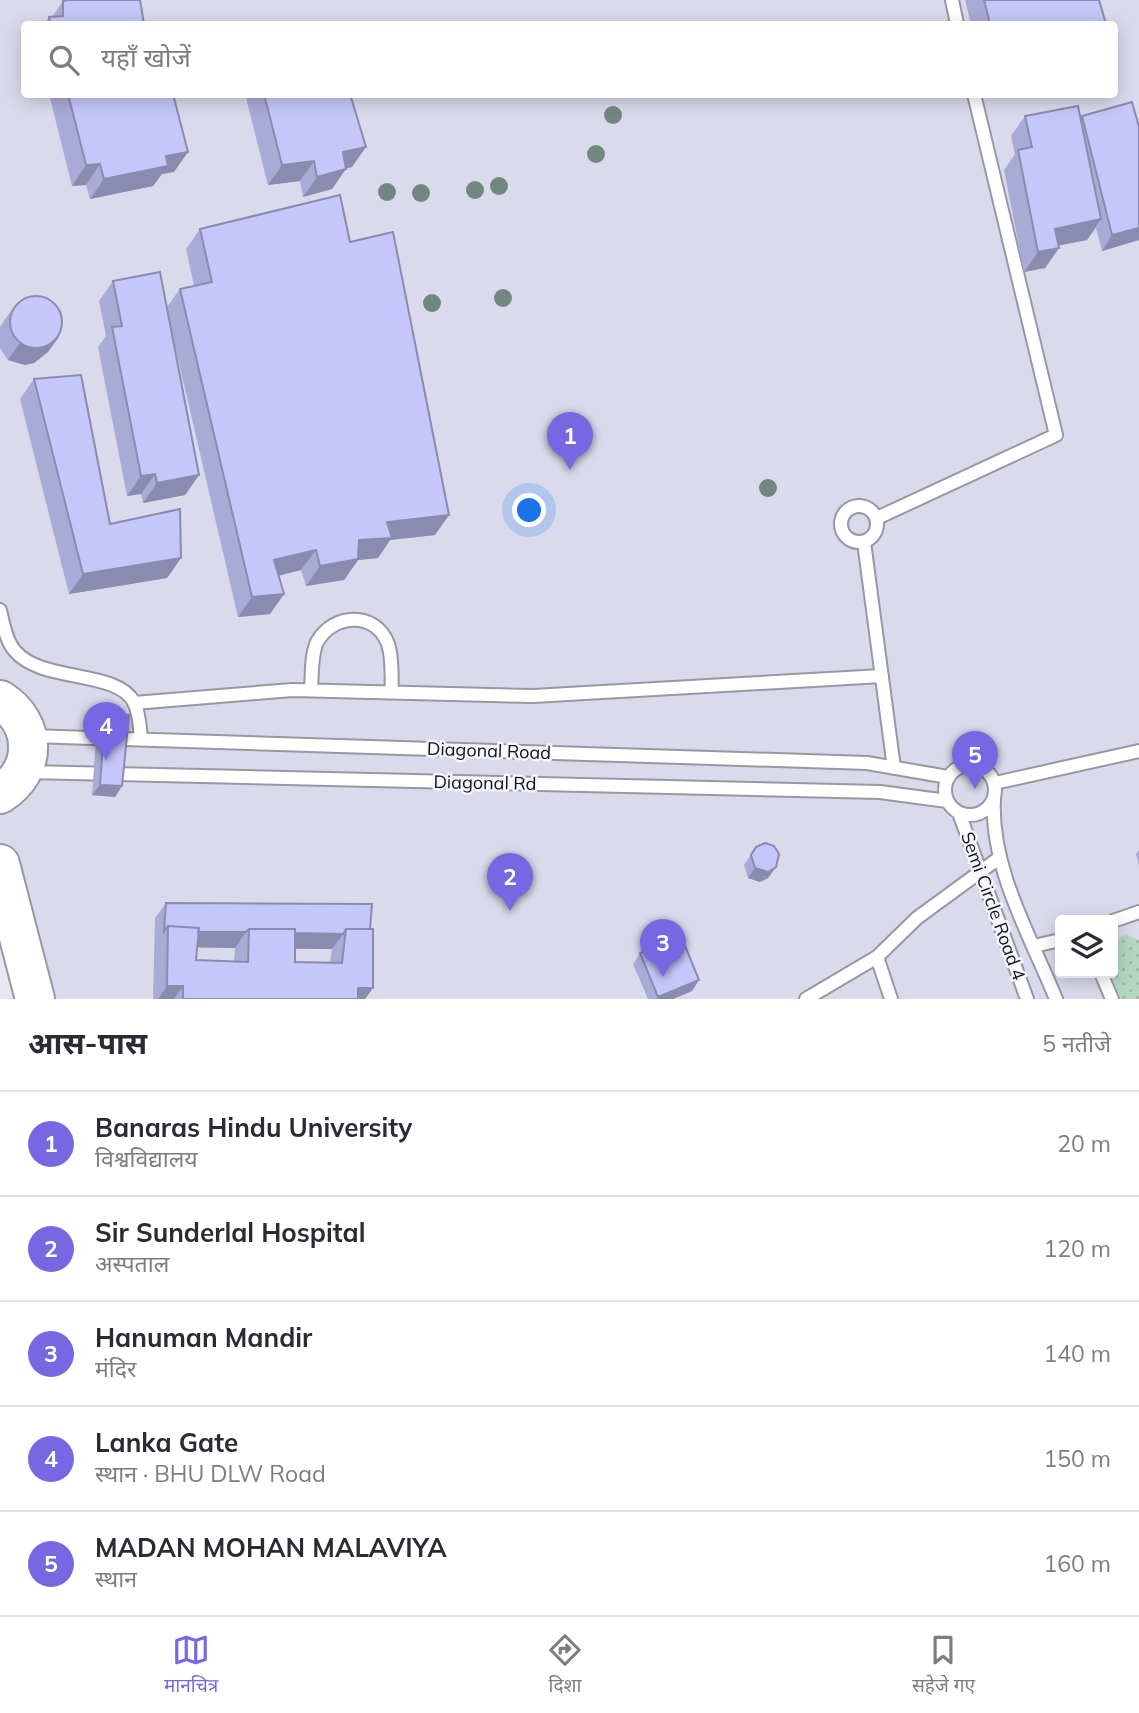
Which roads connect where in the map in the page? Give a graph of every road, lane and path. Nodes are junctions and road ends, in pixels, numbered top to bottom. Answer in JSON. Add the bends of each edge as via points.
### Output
{"nodes":[{"id":1,"x":951,"y":0,"type":"edge"},
{"id":2,"x":956,"y":21,"type":"edge"},
{"id":3,"x":975,"y":98,"type":"edge"},
{"id":4,"x":877,"y":518,"type":"junction"},
{"id":5,"x":864,"y":542,"type":"junction"},
{"id":6,"x":0,"y":610,"type":"edge"},
{"id":7,"x":882,"y":676,"type":"junction"},
{"id":8,"x":311,"y":690,"type":"junction"},
{"id":9,"x":392,"y":692,"type":"junction"},
{"id":10,"x":0,"y":700,"type":"edge"},
{"id":11,"x":134,"y":703,"type":"junction"},
{"id":12,"x":141,"y":739,"type":"junction"},
{"id":13,"x":1139,"y":751,"type":"edge"},
{"id":14,"x":17,"y":767,"type":"edge"},
{"id":15,"x":894,"y":768,"type":"junction"},
{"id":16,"x":948,"y":777,"type":"junction"},
{"id":17,"x":995,"y":783,"type":"junction"},
{"id":18,"x":994,"y":799,"type":"junction"},
{"id":19,"x":947,"y":801,"type":"junction"},
{"id":20,"x":959,"y":813,"type":"junction"},
{"id":21,"x":999,"y":858,"type":"junction"},
{"id":22,"x":0,"y":863,"type":"edge"},
{"id":23,"x":978,"y":873,"type":"junction"},
{"id":24,"x":1139,"y":912,"type":"edge"},
{"id":25,"x":1118,"y":919,"type":"edge"},
{"id":26,"x":1055,"y":941,"type":"edge"},
{"id":27,"x":0,"y":945,"type":"edge"},
{"id":28,"x":1034,"y":946,"type":"junction"},
{"id":29,"x":877,"y":957,"type":"junction"},
{"id":30,"x":1103,"y":978,"type":"edge"},
{"id":31,"x":14,"y":999,"type":"edge"},
{"id":32,"x":35,"y":999,"type":"edge"},
{"id":33,"x":806,"y":999,"type":"edge"},
{"id":34,"x":891,"y":999,"type":"edge"},
{"id":35,"x":1027,"y":999,"type":"edge"},
{"id":36,"x":1056,"y":999,"type":"edge"},
{"id":37,"x":1112,"y":999,"type":"edge"}],
"edges":[{"from":1,"to":2,"type":"lane"},
{"from":3,"to":4,"type":"lane","via":[[1056,435]]},
{"from":4,"to":5,"type":"lane","via":[[874,535]]},
{"from":4,"to":5,"type":"lane","via":[[870,509],[858,506],[843,515],[842,533],[852,541]]},
{"from":5,"to":7,"type":"lane"},
{"from":6,"to":11,"type":"lane","via":[[15,652],[38,668],[108,684],[126,692]]},
{"from":7,"to":9,"type":"lane","via":[[533,696]]},
{"from":7,"to":15,"type":"lane"},
{"from":8,"to":9,"type":"lane"},
{"from":8,"to":9,"type":"lane","via":[[315,645],[325,630],[344,620],[368,620],[380,628],[388,645]]},
{"from":8,"to":11,"type":"lane"},
{"from":10,"to":14,"type":"main road","via":[[14,709]]},
{"from":11,"to":12,"type":"lane"},
{"from":12,"to":14,"type":"lane","name":"Diagonal Road"},
{"from":12,"to":15,"type":"lane","name":"Diagonal Road"},
{"from":13,"to":17,"type":"lane"},
{"from":14,"to":19,"type":"lane","name":"Diagonal Rd","via":[[842,791]]},
{"from":15,"to":16,"type":"lane","name":"Diagonal Road"},
{"from":16,"to":17,"type":"lane","via":[[969,764],[985,769]]},
{"from":16,"to":19,"type":"lane"},
{"from":17,"to":18,"type":"lane"},
{"from":18,"to":20,"type":"lane","via":[[979,813]]},
{"from":18,"to":21,"type":"lane","name":"Semi Circle Road 4","via":[[992,823]]},
{"from":19,"to":20,"type":"lane"},
{"from":20,"to":23,"type":"lane","name":"Semi Circle Road 4"},
{"from":21,"to":23,"type":"lane"},
{"from":21,"to":28,"type":"lane","name":"Semi Circle Road 4"},
{"from":22,"to":32,"type":"main road"},
{"from":23,"to":29,"type":"lane","via":[[917,918]]},
{"from":23,"to":35,"type":"lane","name":"Semi Circle Road 4"},
{"from":24,"to":25,"type":"lane"},
{"from":26,"to":28,"type":"lane"},
{"from":27,"to":31,"type":"main road"},
{"from":28,"to":36,"type":"lane","name":"Semi Circle Road 4"},
{"from":29,"to":33,"type":"lane"},
{"from":29,"to":34,"type":"lane"},
{"from":30,"to":37,"type":"lane"}]}
